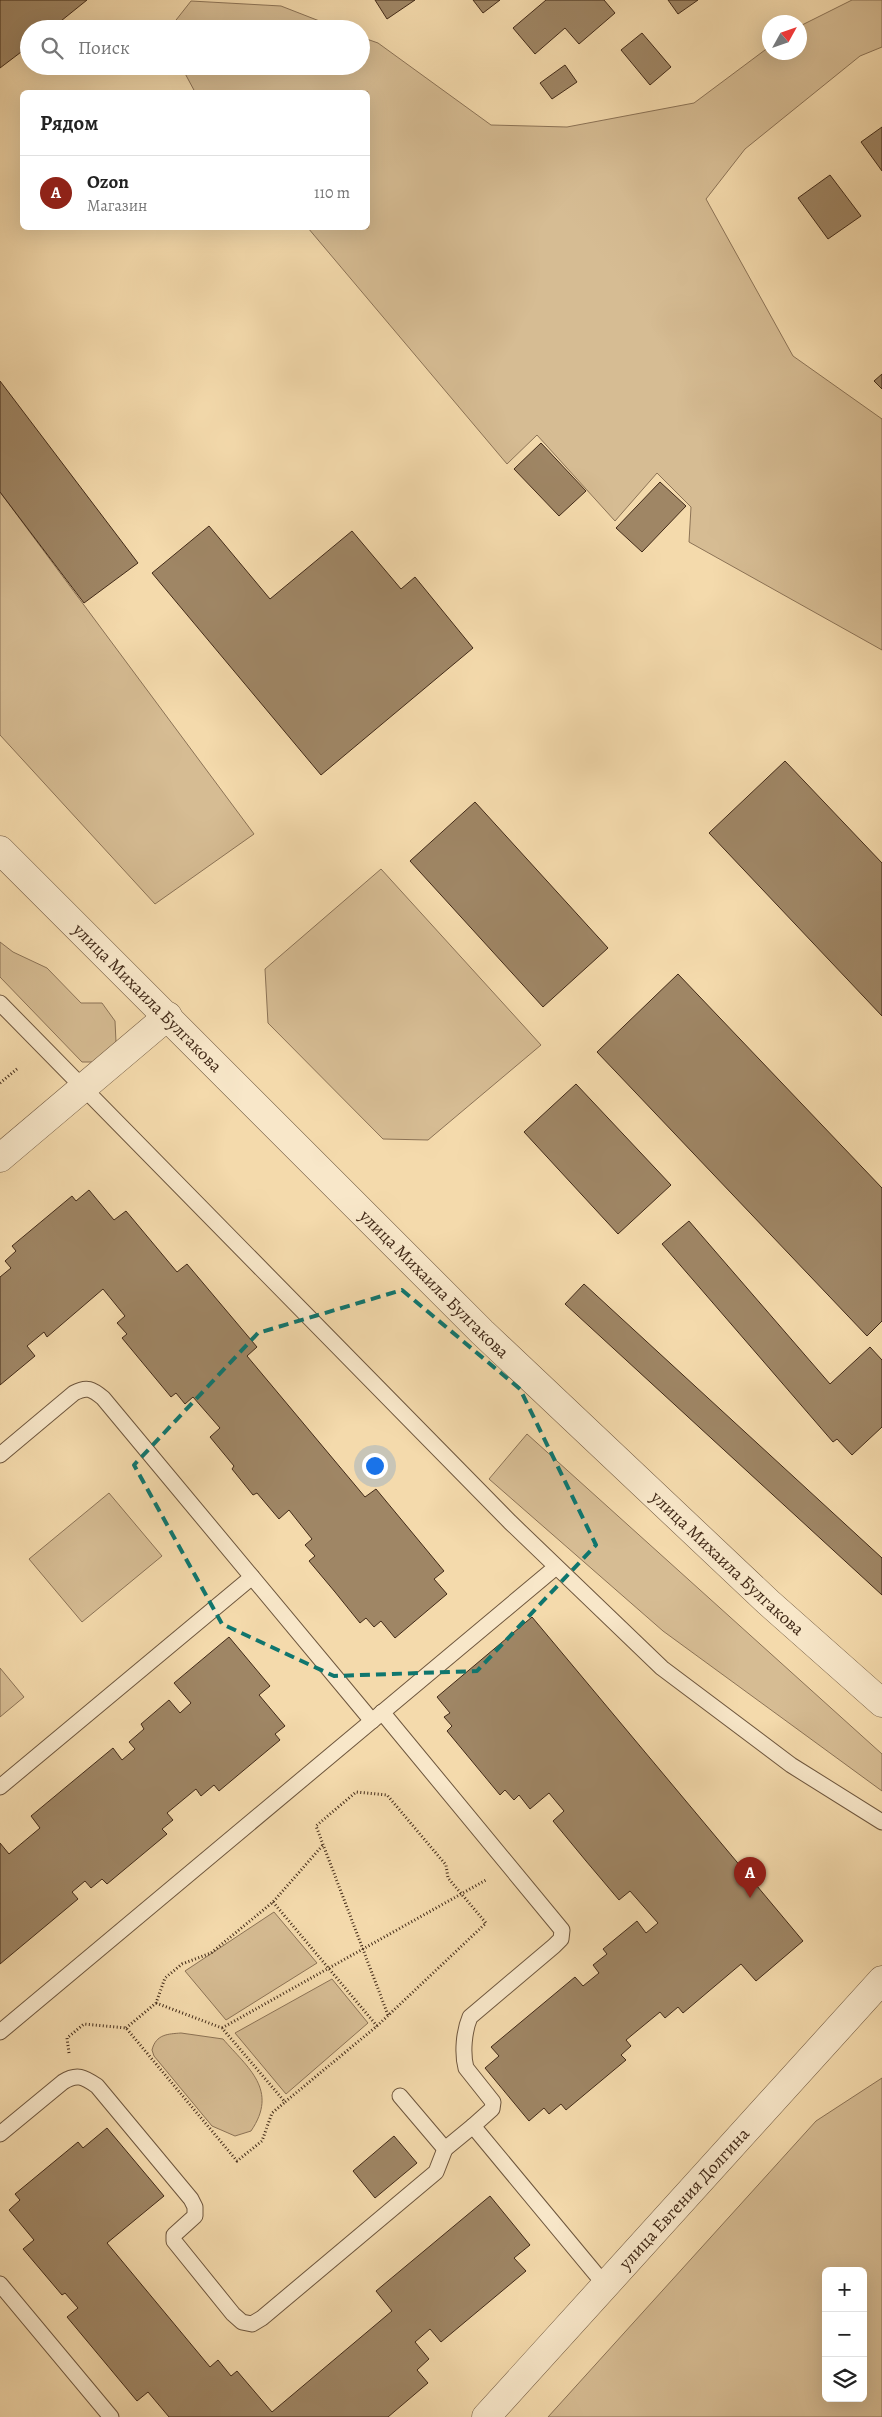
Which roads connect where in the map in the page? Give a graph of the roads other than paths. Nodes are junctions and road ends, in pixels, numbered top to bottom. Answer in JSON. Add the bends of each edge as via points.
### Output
{"nodes":[{"id":1,"x":0,"y":850,"type":"edge"},
{"id":2,"x":1,"y":1007,"type":"edge"},
{"id":3,"x":168,"y":1016,"type":"junction"},
{"id":4,"x":82,"y":1089,"type":"junction"},
{"id":5,"x":0,"y":1158,"type":"edge"},
{"id":6,"x":0,"y":1455,"type":"edge"},
{"id":7,"x":556,"y":1567,"type":"junction"},
{"id":8,"x":252,"y":1577,"type":"junction"},
{"id":9,"x":882,"y":1703,"type":"edge"},
{"id":10,"x":377,"y":1716,"type":"junction"},
{"id":11,"x":0,"y":1787,"type":"edge"},
{"id":12,"x":882,"y":1822,"type":"edge"},
{"id":13,"x":882,"y":1980,"type":"edge"},
{"id":14,"x":0,"y":2032,"type":"edge"},
{"id":15,"x":400,"y":2096,"type":"dead end"},
{"id":16,"x":473,"y":2126,"type":"junction"},
{"id":17,"x":0,"y":2134,"type":"edge"},
{"id":18,"x":445,"y":2149,"type":"junction"},
{"id":19,"x":0,"y":2284,"type":"edge"},
{"id":20,"x":606,"y":2285,"type":"junction"},
{"id":21,"x":111,"y":2417,"type":"edge"},
{"id":22,"x":486,"y":2417,"type":"edge"}],
"edges":[{"from":1,"to":3,"type":"street","name":"улица Михаила Булгакова"},
{"from":2,"to":4,"type":"lane"},
{"from":3,"to":4,"type":"street"},
{"from":3,"to":9,"type":"street","name":"улица Михаила Булгакова","via":[[482,1332],[768,1602]]},
{"from":4,"to":5,"type":"street"},
{"from":4,"to":7,"type":"lane"},
{"from":6,"to":8,"type":"lane","via":[[74,1393],[83,1388],[93,1389]]},
{"from":7,"to":10,"type":"lane"},
{"from":7,"to":12,"type":"lane","via":[[662,1668],[791,1765]]},
{"from":8,"to":10,"type":"lane"},
{"from":8,"to":11,"type":"lane"},
{"from":10,"to":14,"type":"lane"},
{"from":10,"to":16,"type":"lane","via":[[562,1930],[554,1946],[478,2010],[467,2024],[466,2068],[493,2102],[492,2109]]},
{"from":13,"to":20,"type":"street","name":"улица Евгения Долгина"},
{"from":15,"to":18,"type":"lane"},
{"from":16,"to":18,"type":"lane"},
{"from":16,"to":20,"type":"lane"},
{"from":17,"to":18,"type":"lane","via":[[63,2082],[73,2076],[84,2076],[97,2086],[191,2199],[195,2207],[194,2216],[174,2235],[174,2241],[233,2314],[242,2322],[252,2324],[436,2172]]},
{"from":19,"to":21,"type":"lane"},
{"from":20,"to":22,"type":"street","name":"улица Евгения Долгина"}]}
